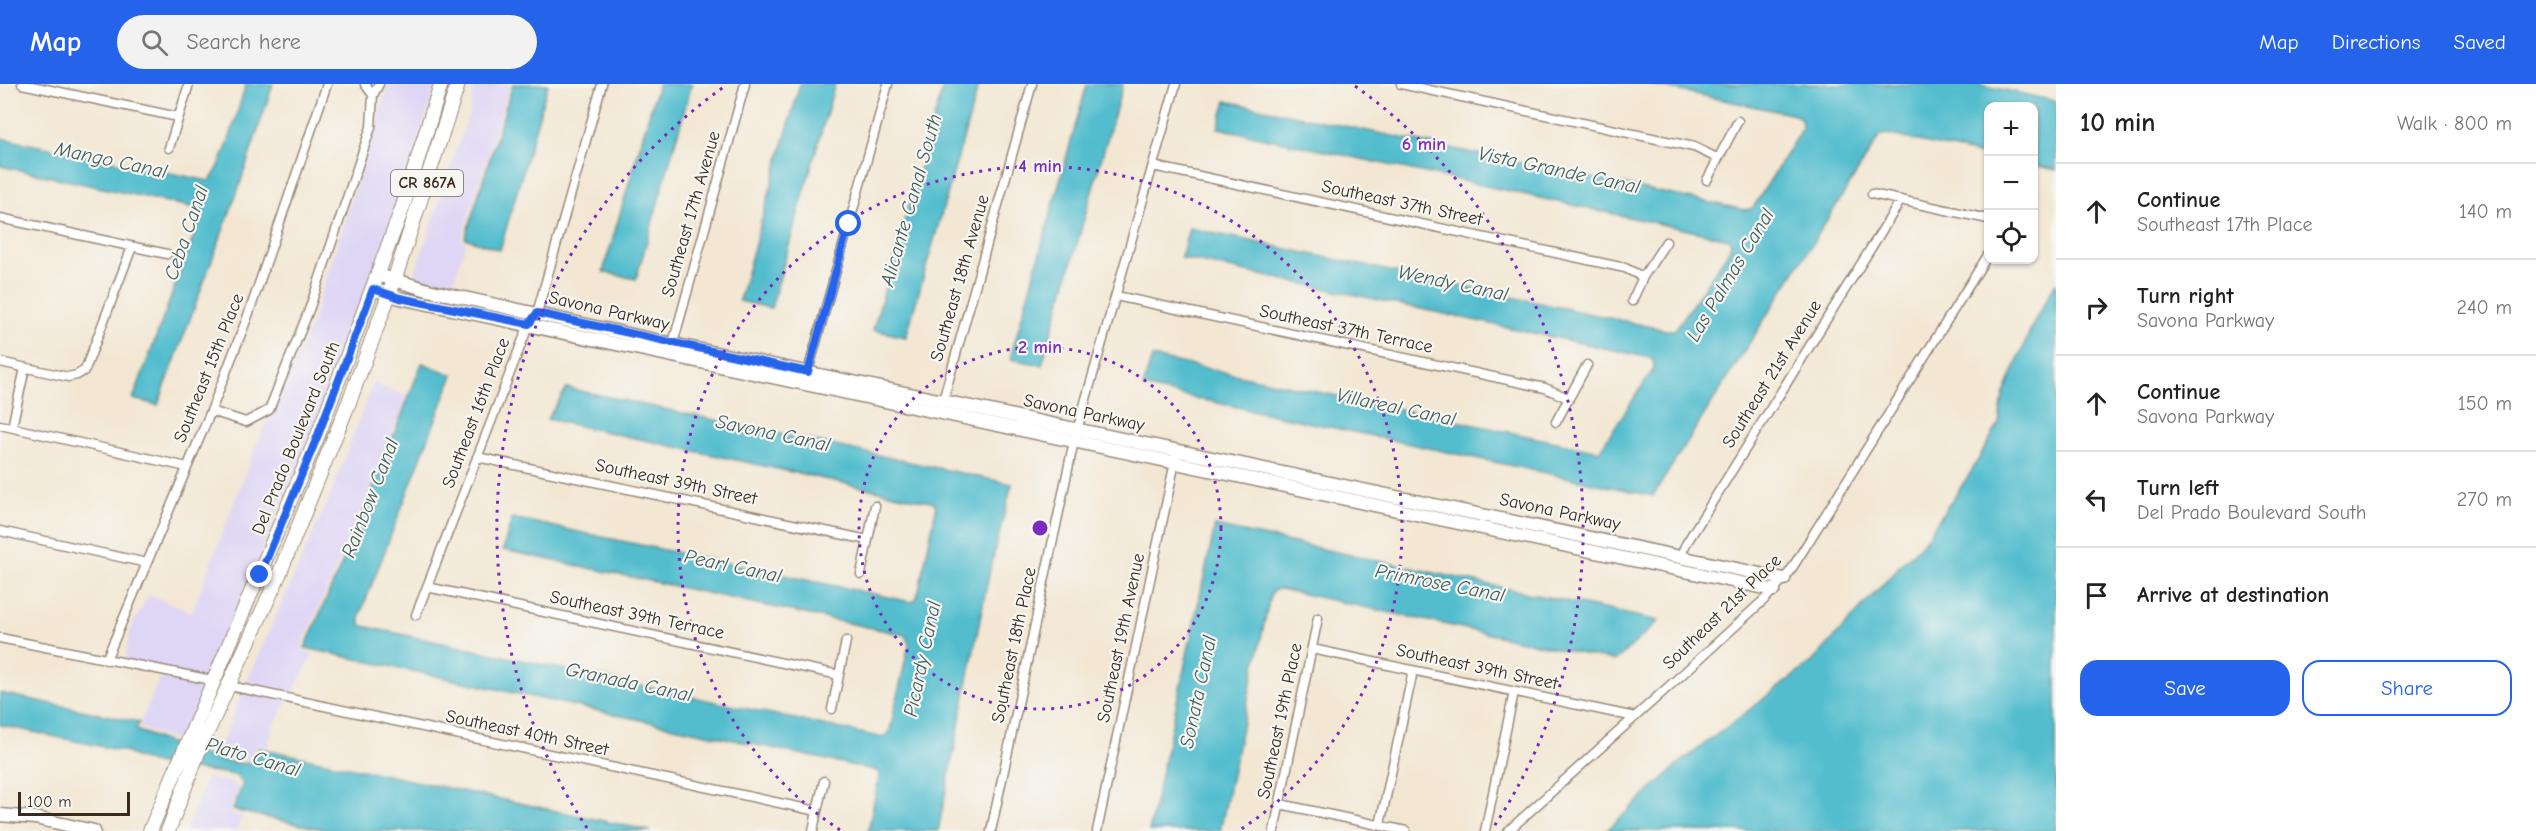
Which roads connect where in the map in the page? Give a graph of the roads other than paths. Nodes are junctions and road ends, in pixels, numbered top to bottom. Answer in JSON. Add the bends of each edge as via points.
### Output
{"nodes":[{"id":1,"x":22,"y":84,"type":"edge"},
{"id":2,"x":189,"y":84,"type":"edge"},
{"id":3,"x":327,"y":84,"type":"edge"},
{"id":4,"x":365,"y":84,"type":"edge"},
{"id":5,"x":378,"y":84,"type":"edge"},
{"id":6,"x":441,"y":84,"type":"edge"},
{"id":7,"x":458,"y":84,"type":"edge"},
{"id":8,"x":602,"y":84,"type":"edge"},
{"id":9,"x":745,"y":84,"type":"edge"},
{"id":10,"x":888,"y":84,"type":"edge"},
{"id":11,"x":1032,"y":84,"type":"edge"},
{"id":12,"x":1176,"y":84,"type":"edge"},
{"id":13,"x":1401,"y":84,"type":"edge"},
{"id":14,"x":373,"y":95,"type":"junction"},
{"id":15,"x":178,"y":117,"type":"junction"},
{"id":16,"x":1738,"y":121,"type":"dead end"},
{"id":17,"x":169,"y":148,"type":"dead end"},
{"id":18,"x":1717,"y":158,"type":"junction"},
{"id":19,"x":1153,"y":166,"type":"junction"},
{"id":20,"x":1707,"y":180,"type":"dead end"},
{"id":21,"x":1872,"y":194,"type":"dead end"},
{"id":22,"x":1901,"y":200,"type":"junction"},
{"id":23,"x":0,"y":218,"type":"edge"},
{"id":24,"x":1984,"y":218,"type":"edge"},
{"id":25,"x":1665,"y":243,"type":"dead end"},
{"id":26,"x":132,"y":247,"type":"junction"},
{"id":27,"x":167,"y":254,"type":"dead end"},
{"id":28,"x":1984,"y":263,"type":"edge"},
{"id":29,"x":378,"y":275,"type":"junction"},
{"id":30,"x":1643,"y":277,"type":"junction"},
{"id":31,"x":394,"y":281,"type":"junction"},
{"id":32,"x":373,"y":289,"type":"junction"},
{"id":33,"x":389,"y":295,"type":"junction"},
{"id":34,"x":1116,"y":296,"type":"junction"},
{"id":35,"x":1632,"y":301,"type":"dead end"},
{"id":36,"x":537,"y":313,"type":"junction"},
{"id":37,"x":529,"y":324,"type":"junction"},
{"id":38,"x":671,"y":349,"type":"junction"},
{"id":39,"x":0,"y":362,"type":"edge"},
{"id":40,"x":1587,"y":365,"type":"dead end"},
{"id":41,"x":25,"y":368,"type":"junction"},
{"id":42,"x":806,"y":377,"type":"junction"},
{"id":43,"x":1568,"y":398,"type":"junction"},
{"id":44,"x":941,"y":406,"type":"junction"},
{"id":45,"x":211,"y":411,"type":"junction"},
{"id":46,"x":1556,"y":422,"type":"dead end"},
{"id":47,"x":0,"y":425,"type":"edge"},
{"id":48,"x":12,"y":428,"type":"junction"},
{"id":49,"x":1076,"y":435,"type":"junction"},
{"id":50,"x":477,"y":457,"type":"junction"},
{"id":51,"x":1176,"y":457,"type":"junction"},
{"id":52,"x":187,"y":467,"type":"junction"},
{"id":53,"x":875,"y":506,"type":"dead end"},
{"id":54,"x":0,"y":531,"type":"edge"},
{"id":55,"x":868,"y":540,"type":"junction"},
{"id":56,"x":1678,"y":562,"type":"junction"},
{"id":57,"x":147,"y":563,"type":"junction"},
{"id":58,"x":861,"y":574,"type":"dead end"},
{"id":59,"x":1784,"y":579,"type":"junction"},
{"id":60,"x":428,"y":587,"type":"junction"},
{"id":61,"x":1774,"y":590,"type":"junction"},
{"id":62,"x":416,"y":615,"type":"dead end"},
{"id":63,"x":1318,"y":618,"type":"dead end"},
{"id":64,"x":0,"y":638,"type":"edge"},
{"id":65,"x":846,"y":641,"type":"dead end"},
{"id":66,"x":1312,"y":649,"type":"junction"},
{"id":67,"x":106,"y":660,"type":"junction"},
{"id":68,"x":222,"y":660,"type":"junction"},
{"id":69,"x":1413,"y":671,"type":"junction"},
{"id":70,"x":839,"y":675,"type":"junction"},
{"id":71,"x":212,"y":680,"type":"junction"},
{"id":72,"x":230,"y":686,"type":"junction"},
{"id":73,"x":1514,"y":692,"type":"junction"},
{"id":74,"x":219,"y":709,"type":"junction"},
{"id":75,"x":832,"y":709,"type":"dead end"},
{"id":76,"x":1635,"y":717,"type":"junction"},
{"id":77,"x":824,"y":781,"type":"dead end"},
{"id":78,"x":1280,"y":804,"type":"junction"},
{"id":79,"x":818,"y":812,"type":"junction"},
{"id":80,"x":0,"y":815,"type":"edge"},
{"id":81,"x":1380,"y":825,"type":"junction"},
{"id":82,"x":94,"y":831,"type":"edge"},
{"id":83,"x":150,"y":831,"type":"edge"},
{"id":84,"x":168,"y":831,"type":"edge"},
{"id":85,"x":813,"y":831,"type":"edge"},
{"id":86,"x":991,"y":831,"type":"edge"},
{"id":87,"x":1097,"y":831,"type":"edge"},
{"id":88,"x":1274,"y":831,"type":"edge"},
{"id":89,"x":1406,"y":831,"type":"edge"},
{"id":90,"x":1485,"y":831,"type":"edge"},
{"id":91,"x":1508,"y":831,"type":"edge"}],
"edges":[{"from":1,"to":15,"type":"street"},
{"from":2,"to":15,"type":"street"},
{"from":3,"to":45,"type":"street","name":"Southeast 15th Place","via":[[266,266]]},
{"from":4,"to":14,"type":"street"},
{"from":5,"to":14,"type":"street"},
{"from":6,"to":29,"type":"main road","name":"Del Prado Boulevard South","number":"CR 867A"},
{"from":7,"to":31,"type":"main road","name":"Del Prado Boulevard South","number":"CR 867A"},
{"from":8,"to":36,"type":"street","name":"Southeast 16th Place"},
{"from":9,"to":38,"type":"street","name":"Southeast 17th Avenue"},
{"from":10,"to":42,"type":"street"},
{"from":11,"to":44,"type":"street","name":"Southeast 18th Avenue"},
{"from":12,"to":19,"type":"street","name":"Southeast 18th Place"},
{"from":13,"to":18,"type":"street","via":[[1683,144]]},
{"from":14,"to":45,"type":"street","via":[[371,127],[309,310],[269,410],[246,422]]},
{"from":15,"to":17,"type":"street"},
{"from":16,"to":18,"type":"street"},
{"from":18,"to":20,"type":"street"},
{"from":19,"to":30,"type":"street","name":"Southeast 37th Street","via":[[1625,267]]},
{"from":19,"to":34,"type":"street","name":"Southeast 18th Place"},
{"from":21,"to":22,"type":"street"},
{"from":22,"to":24,"type":"street"},
{"from":22,"to":56,"type":"street","name":"Southeast 21st Avenue"},
{"from":23,"to":26,"type":"street"},
{"from":25,"to":30,"type":"street"},
{"from":26,"to":27,"type":"street"},
{"from":26,"to":41,"type":"street","via":[[86,370],[68,377]]},
{"from":28,"to":59,"type":"street","name":"Southeast 21st Place"},
{"from":29,"to":31,"type":"street","name":"Savona Parkway"},
{"from":29,"to":32,"type":"main road","name":"Del Prado Boulevard South","number":"CR 867A"},
{"from":30,"to":35,"type":"street"},
{"from":31,"to":33,"type":"main road","name":"Del Prado Boulevard South","number":"CR 867A"},
{"from":31,"to":36,"type":"street","name":"Savona Parkway"},
{"from":32,"to":33,"type":"street","name":"Savona Parkway"},
{"from":32,"to":68,"type":"main road","name":"Del Prado Boulevard South","number":"CR 867A","via":[[291,501]]},
{"from":33,"to":37,"type":"street","name":"Savona Parkway"},
{"from":33,"to":72,"type":"main road","name":"Del Prado Boulevard South","number":"CR 867A","via":[[336,438]]},
{"from":34,"to":43,"type":"street","name":"Southeast 37th Terrace","via":[[1545,388]]},
{"from":34,"to":49,"type":"street","name":"Southeast 18th Place"},
{"from":36,"to":37,"type":"street","name":"Southeast 16th Place"},
{"from":36,"to":38,"type":"street","name":"Savona Parkway"},
{"from":37,"to":38,"type":"street","name":"Savona Parkway"},
{"from":37,"to":50,"type":"street","name":"Southeast 16th Place"},
{"from":38,"to":42,"type":"street","name":"Savona Parkway"},
{"from":39,"to":41,"type":"street"},
{"from":40,"to":43,"type":"street"},
{"from":41,"to":48,"type":"street"},
{"from":42,"to":44,"type":"street","name":"Savona Parkway"},
{"from":43,"to":46,"type":"street"},
{"from":44,"to":49,"type":"street","name":"Savona Parkway"},
{"from":45,"to":52,"type":"street","name":"Southeast 15th Place"},
{"from":47,"to":48,"type":"street"},
{"from":48,"to":52,"type":"street"},
{"from":49,"to":51,"type":"street","name":"Savona Parkway"},
{"from":49,"to":86,"type":"street","name":"Southeast 18th Place"},
{"from":50,"to":55,"type":"street","name":"Southeast 39th Street"},
{"from":50,"to":60,"type":"street","name":"Southeast 16th Place"},
{"from":51,"to":56,"type":"street","name":"Savona Parkway"},
{"from":51,"to":87,"type":"street","name":"Southeast 19th Avenue"},
{"from":52,"to":57,"type":"street","name":"Southeast 15th Place"},
{"from":53,"to":55,"type":"street"},
{"from":54,"to":57,"type":"street"},
{"from":55,"to":58,"type":"street"},
{"from":56,"to":59,"type":"street","name":"Savona Parkway"},
{"from":56,"to":61,"type":"street","name":"Savona Parkway"},
{"from":57,"to":67,"type":"street","name":"Southeast 15th Place"},
{"from":59,"to":61,"type":"street","name":"Southeast 21st Place"},
{"from":60,"to":62,"type":"street","name":"Southeast 16th Place"},
{"from":60,"to":70,"type":"street","name":"Southeast 39th Terrace"},
{"from":61,"to":76,"type":"street","name":"Southeast 21st Place"},
{"from":63,"to":66,"type":"street","name":"Southeast 19th Place"},
{"from":64,"to":67,"type":"street"},
{"from":65,"to":70,"type":"street"},
{"from":66,"to":69,"type":"street","name":"Southeast 39th Street"},
{"from":66,"to":78,"type":"street","name":"Southeast 19th Place"},
{"from":67,"to":71,"type":"street"},
{"from":68,"to":71,"type":"main road","name":"Del Prado Boulevard South","number":"CR 867A"},
{"from":68,"to":72,"type":"main road"},
{"from":69,"to":73,"type":"street","name":"Southeast 39th Street"},
{"from":69,"to":81,"type":"street"},
{"from":70,"to":75,"type":"street"},
{"from":71,"to":74,"type":"main road"},
{"from":71,"to":83,"type":"main road","name":"Del Prado Boulevard South","number":"CR 867A"},
{"from":72,"to":74,"type":"main road","name":"Del Prado Boulevard South","number":"CR 867A"},
{"from":72,"to":79,"type":"street","name":"Southeast 40th Street"},
{"from":73,"to":76,"type":"street","name":"Southeast 39th Street"},
{"from":73,"to":90,"type":"street"},
{"from":74,"to":84,"type":"main road","name":"Del Prado Boulevard South","number":"CR 867A"},
{"from":76,"to":91,"type":"street","name":"Southeast 21st Place"},
{"from":77,"to":79,"type":"street"},
{"from":78,"to":81,"type":"street"},
{"from":78,"to":88,"type":"street","name":"Southeast 19th Place"},
{"from":79,"to":85,"type":"street"},
{"from":80,"to":82,"type":"street"},
{"from":81,"to":89,"type":"street"}]}
